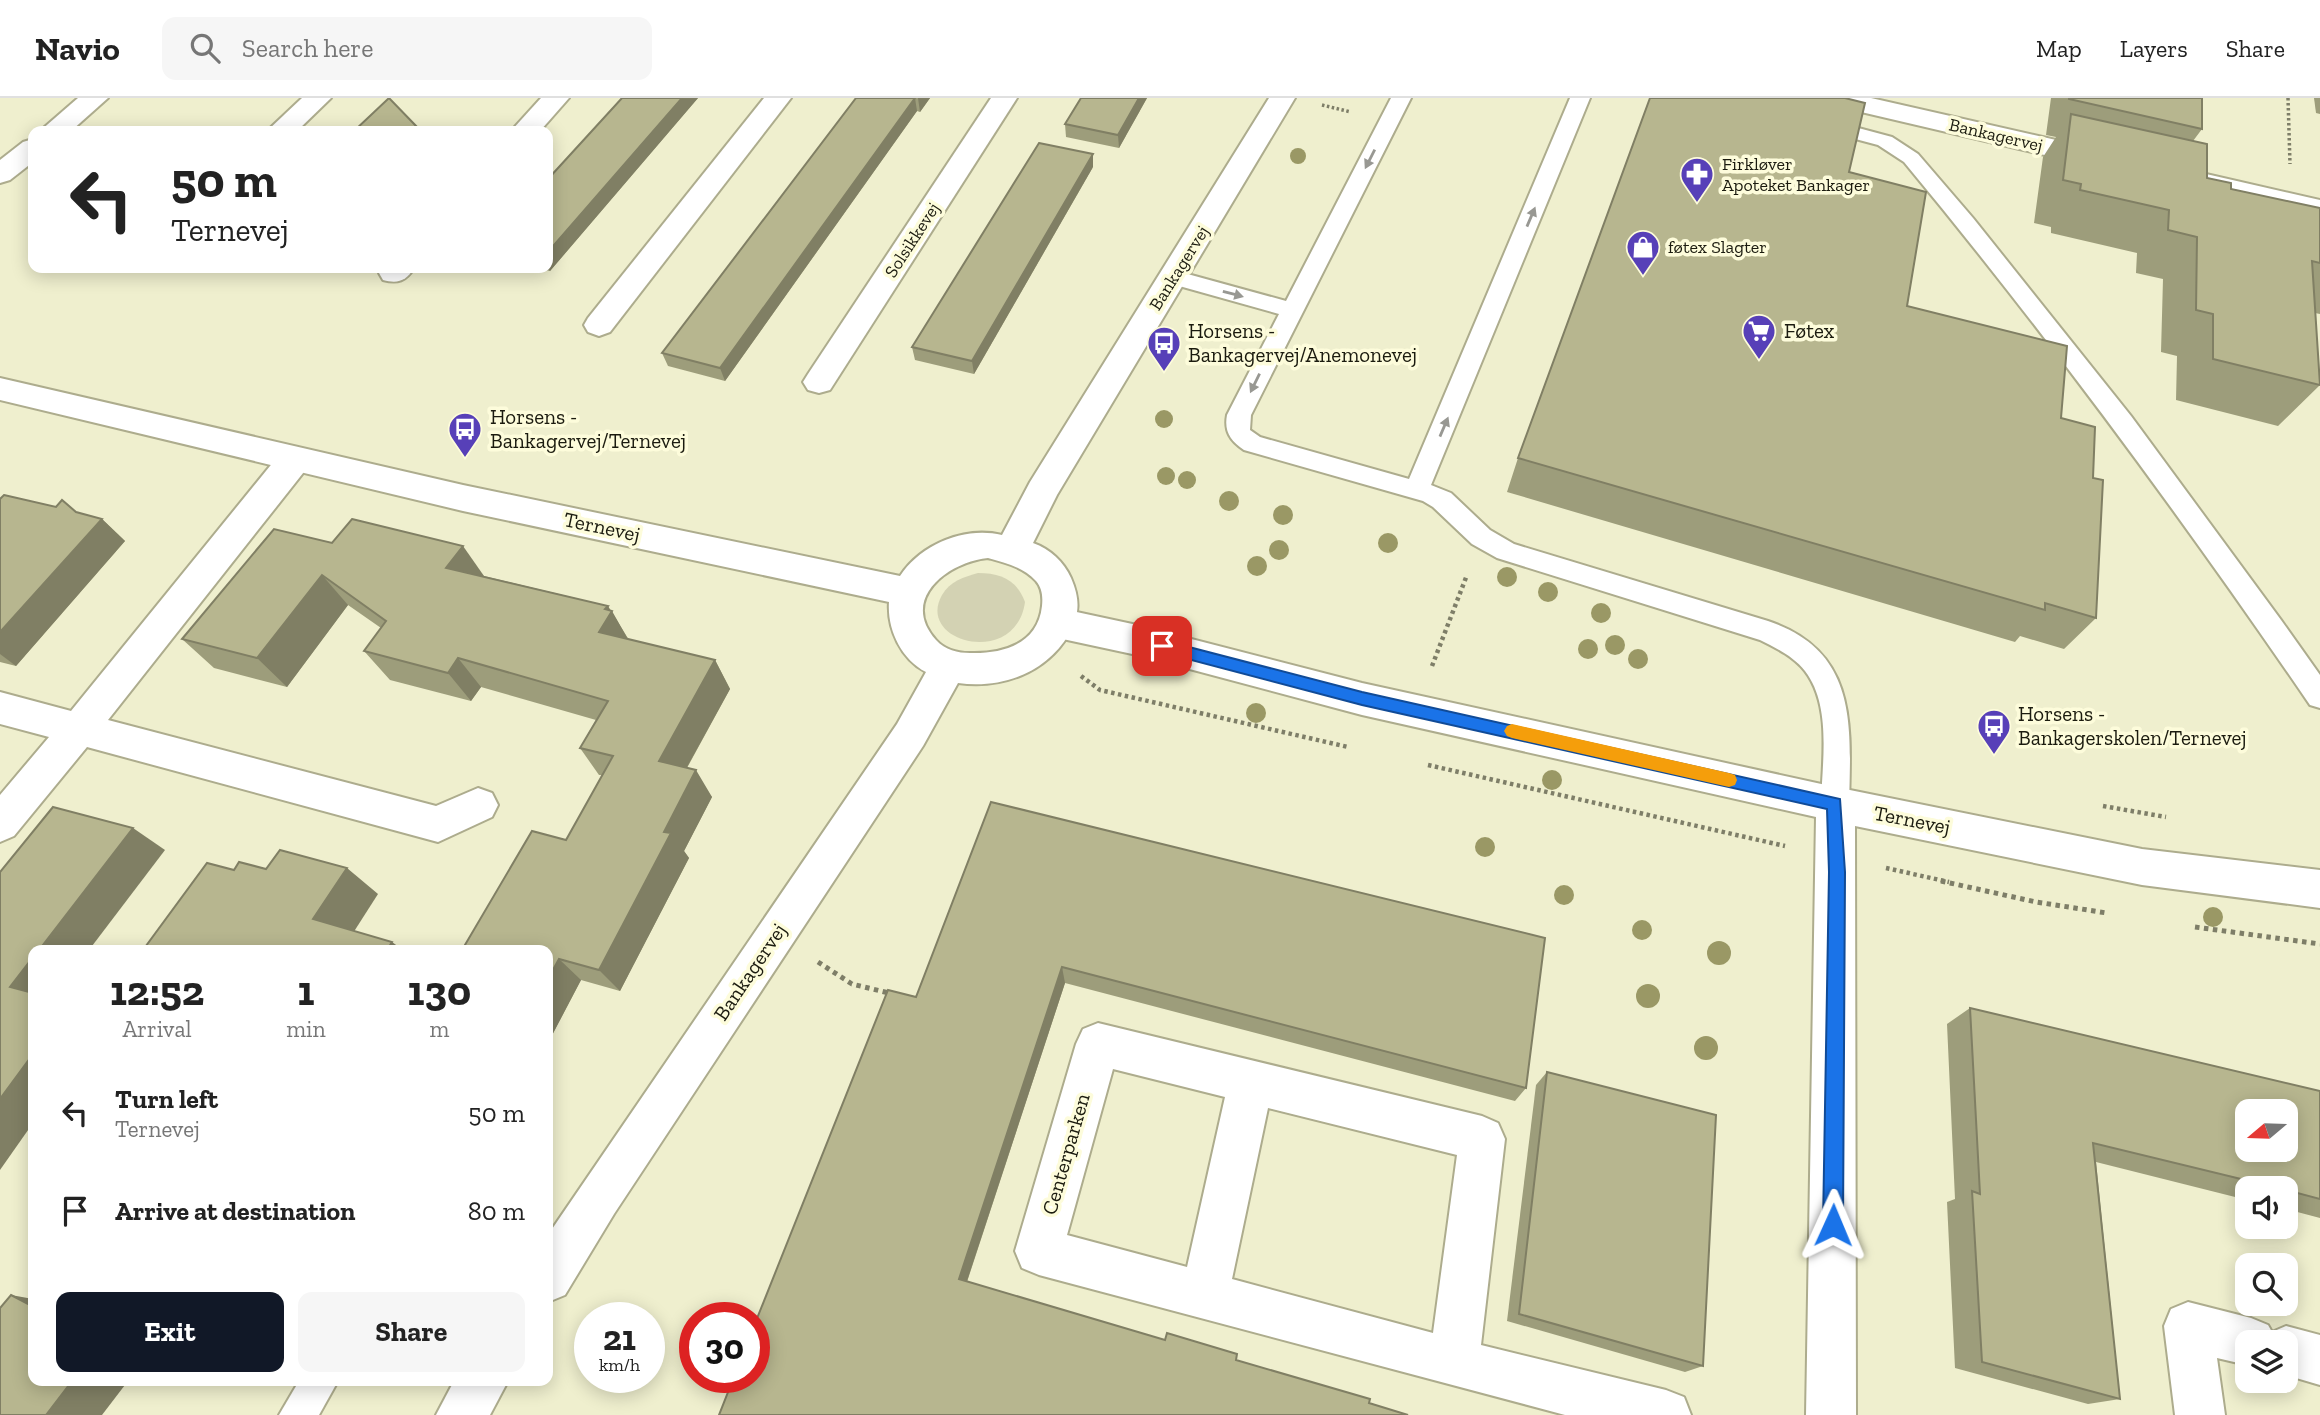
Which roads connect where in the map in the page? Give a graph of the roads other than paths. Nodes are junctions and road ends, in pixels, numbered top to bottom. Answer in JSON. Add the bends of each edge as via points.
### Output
{"nodes":[{"id":1,"x":95,"y":98,"type":"edge"},
{"id":2,"x":318,"y":98,"type":"edge"},
{"id":3,"x":556,"y":98,"type":"edge"},
{"id":4,"x":778,"y":98,"type":"edge"},
{"id":5,"x":1004,"y":98,"type":"edge"},
{"id":6,"x":1282,"y":98,"type":"edge"},
{"id":7,"x":1401,"y":98,"type":"edge"},
{"id":8,"x":1580,"y":98,"type":"edge"},
{"id":9,"x":1836,"y":98,"type":"edge"},
{"id":10,"x":1799,"y":119,"type":"edge"},
{"id":11,"x":60,"y":126,"type":"edge"},
{"id":12,"x":287,"y":126,"type":"edge"},
{"id":13,"x":530,"y":126,"type":"edge"},
{"id":14,"x":28,"y":152,"type":"edge"},
{"id":15,"x":2131,"y":166,"type":"edge"},
{"id":16,"x":2158,"y":172,"type":"edge"},
{"id":17,"x":0,"y":174,"type":"edge"},
{"id":18,"x":2320,"y":209,"type":"edge"},
{"id":19,"x":1173,"y":278,"type":"junction"},
{"id":20,"x":1292,"y":310,"type":"junction"},
{"id":21,"x":598,"y":325,"type":"dead end"},
{"id":22,"x":819,"y":382,"type":"dead end"},
{"id":23,"x":0,"y":389,"type":"edge"},
{"id":24,"x":295,"y":459,"type":"junction"},
{"id":25,"x":1418,"y":490,"type":"junction"},
{"id":26,"x":1013,"y":548,"type":"junction"},
{"id":27,"x":909,"y":592,"type":"junction"},
{"id":28,"x":1058,"y":623,"type":"junction"},
{"id":29,"x":949,"y":665,"type":"junction"},
{"id":30,"x":2320,"y":697,"type":"edge"},
{"id":31,"x":0,"y":708,"type":"edge"},
{"id":32,"x":80,"y":728,"type":"junction"},
{"id":33,"x":478,"y":804,"type":"dead end"},
{"id":34,"x":1835,"y":804,"type":"junction"},
{"id":35,"x":0,"y":824,"type":"edge"},
{"id":36,"x":2320,"y":889,"type":"edge"},
{"id":37,"x":1251,"y":1082,"type":"junction"},
{"id":38,"x":553,"y":1270,"type":"edge"},
{"id":39,"x":1205,"y":1295,"type":"junction"},
{"id":40,"x":2235,"y":1338,"type":"edge"},
{"id":41,"x":2298,"y":1354,"type":"edge"},
{"id":42,"x":2320,"y":1360,"type":"edge"},
{"id":43,"x":1454,"y":1363,"type":"junction"},
{"id":44,"x":480,"y":1386,"type":"edge"},
{"id":45,"x":461,"y":1415,"type":"edge"},
{"id":46,"x":1666,"y":1415,"type":"edge"},
{"id":47,"x":1831,"y":1415,"type":"edge"},
{"id":48,"x":2200,"y":1415,"type":"edge"}],
"edges":[{"from":1,"to":11,"type":"street"},
{"from":2,"to":12,"type":"street"},
{"from":3,"to":13,"type":"street"},
{"from":4,"to":21,"type":"street"},
{"from":5,"to":22,"type":"street","name":"Solsikkevej"},
{"from":6,"to":19,"type":"street","name":"Bankagervej"},
{"from":7,"to":20,"type":"lane","one_way":true},
{"from":25,"to":8,"type":"lane","one_way":true},
{"from":9,"to":15,"type":"street","name":"Bankagervej"},
{"from":10,"to":30,"type":"lane","via":[[1885,141],[1911,158],[2061,340]]},
{"from":14,"to":17,"type":"street"},
{"from":16,"to":18,"type":"street"},
{"from":19,"to":20,"type":"lane","one_way":true},
{"from":19,"to":26,"type":"street","name":"Bankagervej","via":[[1042,491]]},
{"from":20,"to":25,"type":"lane","one_way":true,"via":[[1239,415],[1238,433],[1252,444]]},
{"from":23,"to":24,"type":"street","name":"Ternevej"},
{"from":24,"to":27,"type":"street","name":"Ternevej"},
{"from":24,"to":32,"type":"street"},
{"from":25,"to":34,"type":"lane","via":[[1442,500],[1481,537],[1506,551],[1768,632],[1799,648],[1818,668],[1832,703],[1837,726]]},
{"from":26,"to":27,"type":"street","via":[[962,548],[920,573]]},
{"from":26,"to":28,"type":"street","via":[[1032,555],[1059,584]]},
{"from":27,"to":29,"type":"street","via":[[905,614],[911,635],[926,653]]},
{"from":28,"to":29,"type":"street","via":[[1040,648],[1020,660],[972,670]]},
{"from":28,"to":34,"type":"street","name":"Ternevej","via":[[1362,699]]},
{"from":29,"to":38,"type":"street","name":"Bankagervej","via":[[910,735]]},
{"from":31,"to":32,"type":"street"},
{"from":32,"to":33,"type":"street","via":[[438,824]]},
{"from":32,"to":35,"type":"street"},
{"from":34,"to":36,"type":"street","name":"Ternevej","via":[[2142,867]]},
{"from":34,"to":47,"type":"street"},
{"from":37,"to":39,"type":"street"},
{"from":37,"to":39,"type":"street","name":"Centerparken","via":[[1098,1044],[1039,1251]]},
{"from":37,"to":43,"type":"street","name":"Centerparken","via":[[1482,1139]]},
{"from":39,"to":43,"type":"street","name":"Centerparken"},
{"from":40,"to":48,"type":"street","via":[[2188,1326]]},
{"from":41,"to":42,"type":"street"},
{"from":43,"to":46,"type":"street","name":"Centerparken"},
{"from":44,"to":45,"type":"street"}]}
